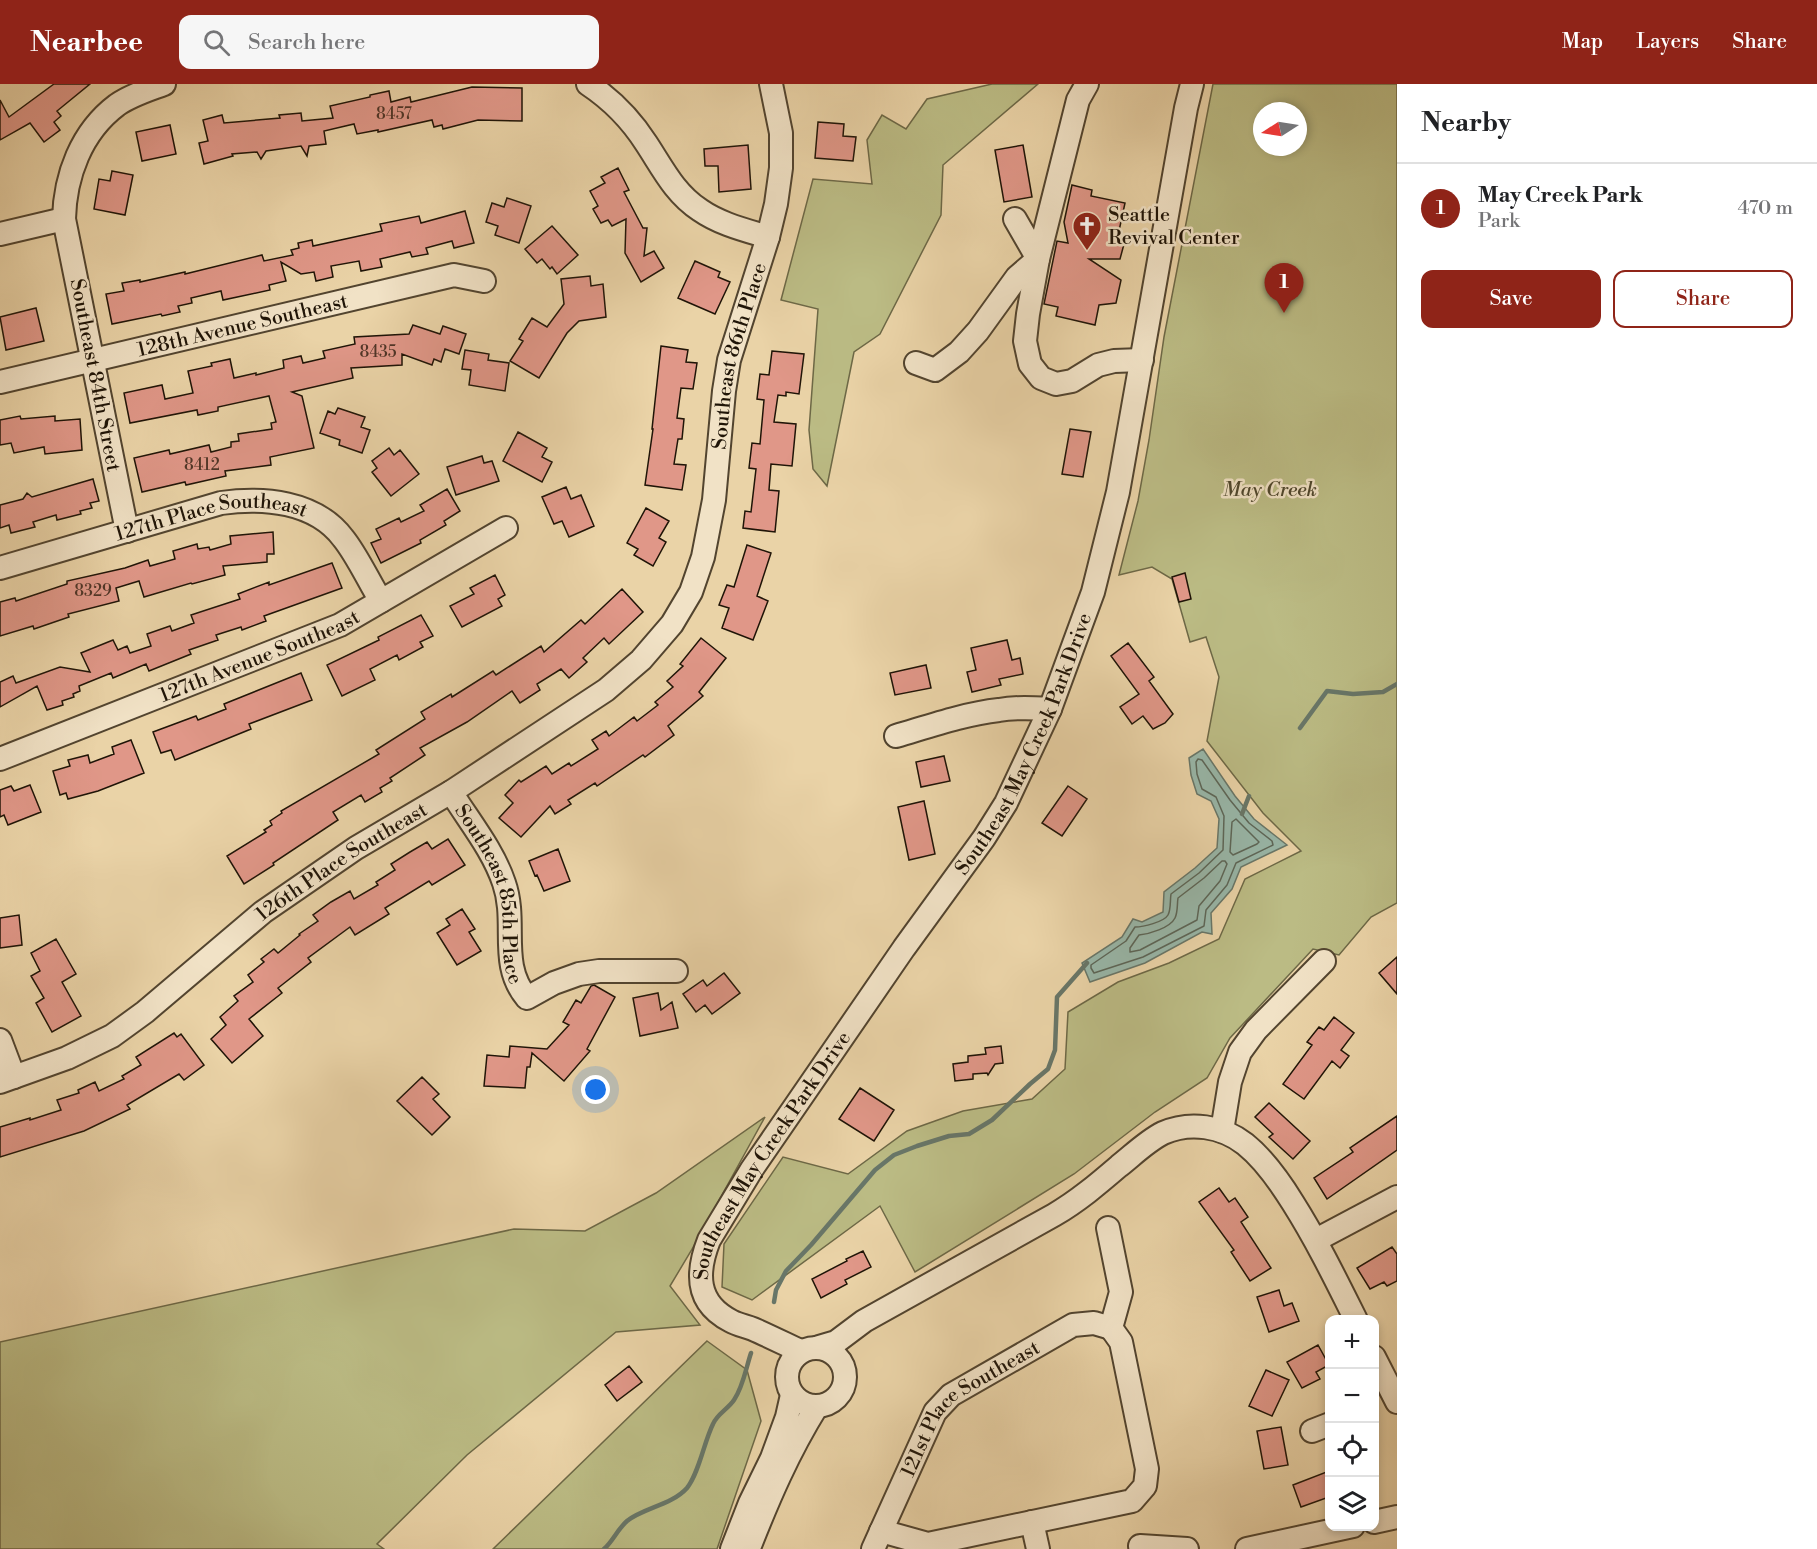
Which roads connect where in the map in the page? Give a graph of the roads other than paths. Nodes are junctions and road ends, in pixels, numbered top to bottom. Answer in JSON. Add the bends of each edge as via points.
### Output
{"nodes":[{"id":1,"x":164,"y":84,"type":"edge"},
{"id":2,"x":588,"y":84,"type":"edge"},
{"id":3,"x":771,"y":84,"type":"edge"},
{"id":4,"x":1087,"y":84,"type":"edge"},
{"id":5,"x":1192,"y":84,"type":"edge"},
{"id":6,"x":64,"y":219,"type":"junction"},
{"id":7,"x":1015,"y":219,"type":"dead end"},
{"id":8,"x":0,"y":234,"type":"edge"},
{"id":9,"x":768,"y":237,"type":"junction"},
{"id":10,"x":1038,"y":259,"type":"junction"},
{"id":11,"x":484,"y":281,"type":"dead end"},
{"id":12,"x":93,"y":360,"type":"junction"},
{"id":13,"x":1142,"y":360,"type":"junction"},
{"id":14,"x":916,"y":363,"type":"dead end"},
{"id":15,"x":0,"y":382,"type":"edge"},
{"id":16,"x":506,"y":528,"type":"dead end"},
{"id":17,"x":127,"y":531,"type":"junction"},
{"id":18,"x":0,"y":568,"type":"edge"},
{"id":19,"x":381,"y":601,"type":"junction"},
{"id":20,"x":672,"y":624,"type":"joint"},
{"id":21,"x":1050,"y":709,"type":"junction"},
{"id":22,"x":896,"y":736,"type":"dead end"},
{"id":23,"x":0,"y":759,"type":"edge"},
{"id":24,"x":451,"y":792,"type":"junction"},
{"id":25,"x":1324,"y":961,"type":"dead end"},
{"id":26,"x":676,"y":971,"type":"dead end"},
{"id":27,"x":0,"y":1040,"type":"edge"},
{"id":28,"x":7,"y":1080,"type":"edge"},
{"id":29,"x":1222,"y":1131,"type":"junction"},
{"id":30,"x":1397,"y":1197,"type":"edge"},
{"id":31,"x":1108,"y":1228,"type":"dead end"},
{"id":32,"x":1316,"y":1240,"type":"junction"},
{"id":33,"x":880,"y":1312,"type":"junction"},
{"id":34,"x":1354,"y":1315,"type":"edge"},
{"id":35,"x":733,"y":1323,"type":"junction"},
{"id":36,"x":1111,"y":1328,"type":"junction"},
{"id":37,"x":810,"y":1349,"type":"junction"},
{"id":38,"x":1378,"y":1369,"type":"edge"},
{"id":39,"x":845,"y":1373,"type":"junction"},
{"id":40,"x":789,"y":1385,"type":"junction"},
{"id":41,"x":1389,"y":1401,"type":"edge"},
{"id":42,"x":817,"y":1407,"type":"junction"},
{"id":43,"x":1397,"y":1517,"type":"edge"},
{"id":44,"x":1379,"y":1521,"type":"edge"},
{"id":45,"x":1032,"y":1522,"type":"junction"},
{"id":46,"x":1334,"y":1531,"type":"edge"},
{"id":47,"x":877,"y":1540,"type":"edge"},
{"id":48,"x":1140,"y":1546,"type":"dead end"},
{"id":49,"x":732,"y":1549,"type":"edge"},
{"id":50,"x":748,"y":1549,"type":"edge"},
{"id":51,"x":1038,"y":1549,"type":"edge"},
{"id":52,"x":1187,"y":1549,"type":"edge"},
{"id":53,"x":1247,"y":1549,"type":"edge"}],
"edges":[{"from":1,"to":6,"type":"street","name":"Southeast 84th Street","via":[[118,104],[89,134],[70,177]]},
{"from":2,"to":9,"type":"street","via":[[626,116],[658,165],[700,211]]},
{"from":3,"to":9,"type":"street","name":"Southeast 86th Place","via":[[781,133],[782,168]]},
{"from":4,"to":10,"type":"street","via":[[1078,100]]},
{"from":5,"to":13,"type":"street","name":"Southeast May Creek Park Drive"},
{"from":6,"to":8,"type":"street"},
{"from":6,"to":12,"type":"street","name":"Southeast 84th Street"},
{"from":7,"to":10,"type":"street"},
{"from":9,"to":20,"type":"street","name":"Southeast 86th Place","via":[[729,360],[714,500],[703,557],[691,592]]},
{"from":10,"to":13,"type":"street","via":[[1025,342],[1030,364],[1041,378],[1056,384],[1072,381],[1098,365]]},
{"from":10,"to":14,"type":"street","via":[[1017,277],[959,352],[935,370]]},
{"from":11,"to":12,"type":"street","name":"128th Avenue Southeast","via":[[454,276]]},
{"from":12,"to":15,"type":"street","name":"128th Avenue Southeast"},
{"from":12,"to":17,"type":"street","name":"Southeast 84th Street"},
{"from":13,"to":21,"type":"street","name":"Southeast May Creek Park Drive","via":[[1107,541],[1093,592]]},
{"from":16,"to":19,"type":"street","name":"127th Avenue Southeast"},
{"from":17,"to":18,"type":"street","name":"127th Place Southeast"},
{"from":17,"to":19,"type":"street","name":"127th Place Southeast","via":[[221,503],[242,500],[288,504],[317,516],[344,538]]},
{"from":19,"to":23,"type":"street","name":"127th Avenue Southeast","via":[[340,625]]},
{"from":20,"to":24,"type":"street","name":"126th Place Southeast","via":[[641,660],[606,690]]},
{"from":21,"to":22,"type":"street","via":[[999,710]]},
{"from":21,"to":35,"type":"street","name":"Southeast May Creek Park Drive","via":[[1006,802],[984,837],[752,1168],[709,1240],[700,1267],[703,1292],[709,1303]]},
{"from":24,"to":26,"type":"street","name":"Southeast 85th Place","via":[[505,884],[510,963],[527,998],[554,983],[600,970]]},
{"from":24,"to":28,"type":"street","name":"126th Place Southeast","via":[[356,848],[262,912],[112,1036],[68,1058]]},
{"from":25,"to":29,"type":"street","via":[[1256,1030],[1240,1052]]},
{"from":27,"to":28,"type":"street"},
{"from":29,"to":32,"type":"street","via":[[1244,1143],[1263,1161]]},
{"from":29,"to":33,"type":"street","via":[[1183,1127],[1163,1133],[1078,1200]]},
{"from":30,"to":32,"type":"street"},
{"from":31,"to":36,"type":"street","via":[[1121,1292]]},
{"from":32,"to":34,"type":"street"},
{"from":33,"to":37,"type":"street","via":[[836,1342]]},
{"from":33,"to":39,"type":"street","via":[[851,1355]]},
{"from":35,"to":37,"type":"street","name":"Southeast May Creek Park Drive"},
{"from":35,"to":40,"type":"street","name":"Southeast May Creek Park Drive","via":[[776,1359]]},
{"from":36,"to":45,"type":"street","via":[[1120,1342],[1147,1469],[1145,1486],[1131,1501]]},
{"from":36,"to":47,"type":"street","name":"121st Place Southeast","via":[[1094,1323],[1073,1325],[951,1395],[935,1412]]},
{"from":37,"to":39,"type":"street","via":[[829,1350],[837,1356]]},
{"from":37,"to":40,"type":"street","via":[[793,1358],[788,1366]]},
{"from":38,"to":41,"type":"street"},
{"from":39,"to":42,"type":"street","via":[[841,1392]]},
{"from":40,"to":42,"type":"street","via":[[799,1401]]},
{"from":40,"to":49,"type":"street","via":[[788,1418]]},
{"from":42,"to":50,"type":"street","via":[[796,1440]]},
{"from":43,"to":44,"type":"street"},
{"from":45,"to":47,"type":"street","via":[[928,1544]]},
{"from":45,"to":51,"type":"street"},
{"from":46,"to":53,"type":"street"},
{"from":48,"to":52,"type":"street"}]}
